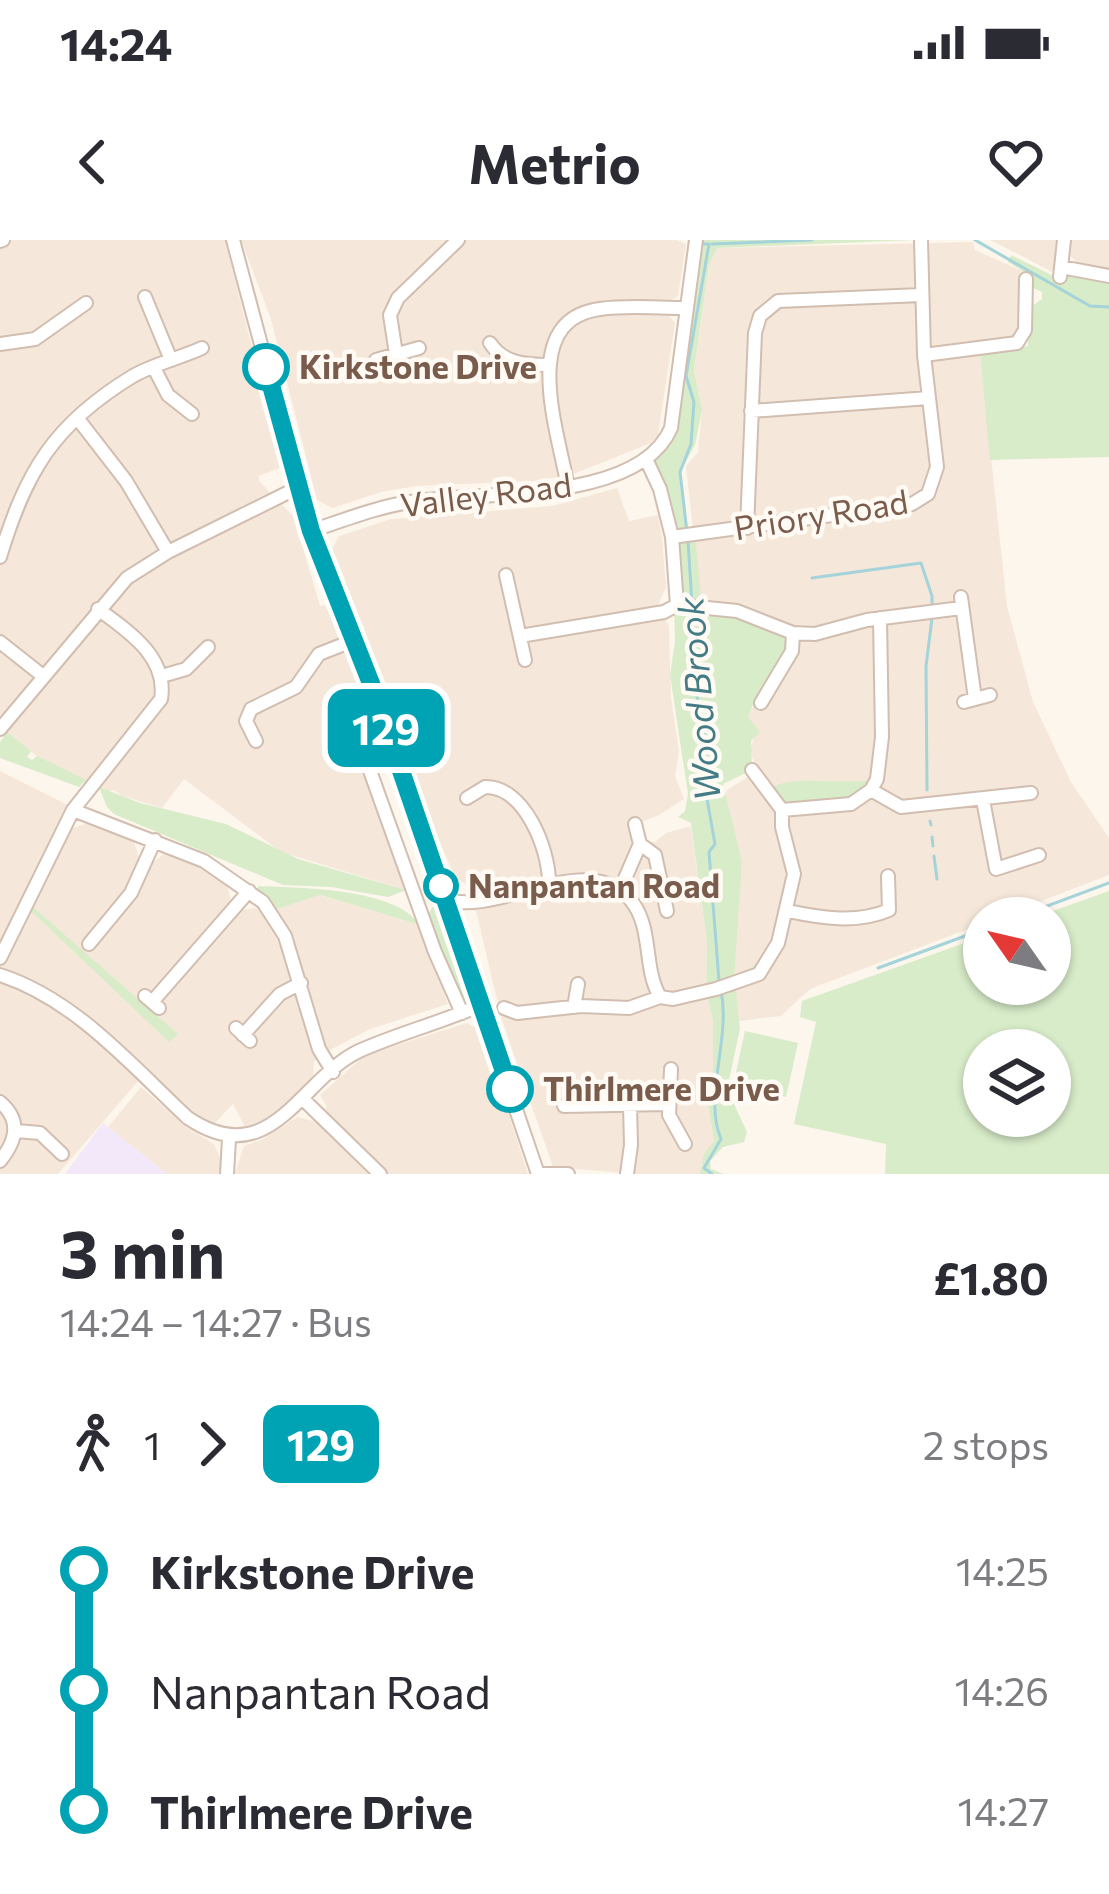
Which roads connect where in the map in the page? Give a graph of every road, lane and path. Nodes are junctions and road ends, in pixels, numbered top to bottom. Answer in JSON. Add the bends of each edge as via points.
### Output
{"nodes":[{"id":1,"x":233,"y":240,"type":"edge"},
{"id":2,"x":458,"y":240,"type":"edge"},
{"id":3,"x":1064,"y":240,"type":"edge"},
{"id":4,"x":921,"y":241,"type":"edge"},
{"id":5,"x":694,"y":246,"type":"edge"},
{"id":6,"x":1109,"y":276,"type":"edge"},
{"id":7,"x":1026,"y":279,"type":"dead end"},
{"id":8,"x":921,"y":295,"type":"junction"},
{"id":9,"x":145,"y":297,"type":"dead end"},
{"id":10,"x":75,"y":305,"type":"dead end"},
{"id":11,"x":686,"y":308,"type":"junction"},
{"id":12,"x":0,"y":344,"type":"edge"},
{"id":13,"x":202,"y":348,"type":"dead end"},
{"id":14,"x":419,"y":348,"type":"dead end"},
{"id":15,"x":489,"y":348,"type":"dead end"},
{"id":16,"x":396,"y":354,"type":"junction"},
{"id":17,"x":924,"y":356,"type":"junction"},
{"id":18,"x":171,"y":360,"type":"junction"},
{"id":19,"x":376,"y":360,"type":"dead end"},
{"id":20,"x":548,"y":364,"type":"junction"},
{"id":21,"x":154,"y":368,"type":"junction"},
{"id":22,"x":929,"y":398,"type":"junction"},
{"id":23,"x":751,"y":411,"type":"junction"},
{"id":24,"x":193,"y":414,"type":"dead end"},
{"id":25,"x":78,"y":419,"type":"junction"},
{"id":26,"x":646,"y":459,"type":"junction"},
{"id":27,"x":298,"y":488,"type":"junction"},
{"id":28,"x":568,"y":488,"type":"junction"},
{"id":29,"x":747,"y":528,"type":"junction"},
{"id":30,"x":311,"y":531,"type":"junction"},
{"id":31,"x":683,"y":536,"type":"junction"},
{"id":32,"x":167,"y":552,"type":"junction"},
{"id":33,"x":0,"y":557,"type":"edge"},
{"id":34,"x":506,"y":575,"type":"dead end"},
{"id":35,"x":687,"y":608,"type":"junction"},
{"id":36,"x":98,"y":609,"type":"junction"},
{"id":37,"x":880,"y":618,"type":"junction"},
{"id":38,"x":793,"y":633,"type":"junction"},
{"id":39,"x":520,"y":636,"type":"junction"},
{"id":40,"x":352,"y":640,"type":"junction"},
{"id":41,"x":0,"y":642,"type":"edge"},
{"id":42,"x":200,"y":652,"type":"dead end"},
{"id":43,"x":525,"y":660,"type":"dead end"},
{"id":44,"x":43,"y":676,"type":"junction"},
{"id":45,"x":162,"y":676,"type":"junction"},
{"id":46,"x":372,"y":686,"type":"junction"},
{"id":47,"x":990,"y":695,"type":"dead end"},
{"id":48,"x":761,"y":696,"type":"dead end"},
{"id":49,"x":0,"y":729,"type":"edge"},
{"id":50,"x":256,"y":742,"type":"dead end"},
{"id":51,"x":752,"y":770,"type":"dead end"},
{"id":52,"x":871,"y":790,"type":"junction"},
{"id":53,"x":1022,"y":790,"type":"dead end"},
{"id":54,"x":467,"y":799,"type":"dead end"},
{"id":55,"x":983,"y":800,"type":"junction"},
{"id":56,"x":73,"y":810,"type":"junction"},
{"id":57,"x":782,"y":810,"type":"junction"},
{"id":58,"x":635,"y":824,"type":"dead end"},
{"id":59,"x":155,"y":840,"type":"junction"},
{"id":60,"x":640,"y":844,"type":"junction"},
{"id":61,"x":1032,"y":854,"type":"dead end"},
{"id":62,"x":996,"y":869,"type":"junction"},
{"id":63,"x":888,"y":876,"type":"dead end"},
{"id":64,"x":982,"y":876,"type":"dead end"},
{"id":65,"x":549,"y":883,"type":"junction"},
{"id":66,"x":620,"y":890,"type":"junction"},
{"id":67,"x":249,"y":891,"type":"junction"},
{"id":68,"x":499,"y":898,"type":"junction"},
{"id":69,"x":447,"y":901,"type":"junction"},
{"id":70,"x":661,"y":907,"type":"dead end"},
{"id":71,"x":788,"y":910,"type":"junction"},
{"id":72,"x":458,"y":931,"type":"junction"},
{"id":73,"x":88,"y":944,"type":"dead end"},
{"id":74,"x":0,"y":958,"type":"edge"},
{"id":75,"x":0,"y":975,"type":"edge"},
{"id":76,"x":301,"y":983,"type":"junction"},
{"id":77,"x":578,"y":984,"type":"dead end"},
{"id":78,"x":660,"y":997,"type":"junction"},
{"id":79,"x":152,"y":1002,"type":"dead end"},
{"id":80,"x":483,"y":1004,"type":"junction"},
{"id":81,"x":574,"y":1007,"type":"junction"},
{"id":82,"x":462,"y":1013,"type":"junction"},
{"id":83,"x":512,"y":1016,"type":"dead end"},
{"id":84,"x":243,"y":1035,"type":"dead end"},
{"id":85,"x":671,"y":1069,"type":"dead end"},
{"id":86,"x":333,"y":1072,"type":"junction"},
{"id":87,"x":305,"y":1101,"type":"junction"},
{"id":88,"x":573,"y":1101,"type":"dead end"},
{"id":89,"x":0,"y":1102,"type":"edge"},
{"id":90,"x":667,"y":1104,"type":"junction"},
{"id":91,"x":630,"y":1106,"type":"junction"},
{"id":92,"x":16,"y":1131,"type":"junction"},
{"id":93,"x":230,"y":1138,"type":"junction"},
{"id":94,"x":685,"y":1144,"type":"dead end"},
{"id":95,"x":62,"y":1154,"type":"dead end"},
{"id":96,"x":0,"y":1161,"type":"edge"},
{"id":97,"x":227,"y":1174,"type":"edge"},
{"id":98,"x":380,"y":1174,"type":"edge"},
{"id":99,"x":538,"y":1174,"type":"edge"},
{"id":100,"x":568,"y":1174,"type":"edge"},
{"id":101,"x":626,"y":1174,"type":"edge"}],
"edges":[{"from":1,"to":27,"type":"street"},
{"from":2,"to":16,"type":"street","via":[[398,298],[389,315]]},
{"from":3,"to":6,"type":"street","via":[[1061,272]]},
{"from":4,"to":8,"type":"street","name":"Priory Road"},
{"from":5,"to":11,"type":"street"},
{"from":7,"to":17,"type":"street","via":[[1032,295],[1017,343]]},
{"from":8,"to":17,"type":"street","name":"Priory Road"},
{"from":8,"to":23,"type":"street","via":[[768,306],[757,323]]},
{"from":9,"to":18,"type":"street"},
{"from":10,"to":12,"type":"street","via":[[35,339]]},
{"from":11,"to":20,"type":"street","via":[[584,313],[555,337]]},
{"from":11,"to":26,"type":"street","via":[[671,428]]},
{"from":13,"to":18,"type":"street","via":[[189,360]]},
{"from":14,"to":16,"type":"street"},
{"from":15,"to":20,"type":"street","via":[[516,362]]},
{"from":16,"to":19,"type":"street"},
{"from":17,"to":22,"type":"street","name":"Priory Road"},
{"from":18,"to":21,"type":"street"},
{"from":20,"to":28,"type":"street"},
{"from":21,"to":24,"type":"street","via":[[168,395]]},
{"from":21,"to":25,"type":"street"},
{"from":22,"to":23,"type":"street"},
{"from":22,"to":29,"type":"street","name":"Priory Road","via":[[937,467],[921,500]]},
{"from":23,"to":29,"type":"street"},
{"from":25,"to":32,"type":"street"},
{"from":25,"to":33,"type":"street","via":[[28,476]]},
{"from":26,"to":28,"type":"street","name":"Valley Road"},
{"from":26,"to":31,"type":"street"},
{"from":27,"to":30,"type":"street"},
{"from":27,"to":32,"type":"street"},
{"from":28,"to":30,"type":"street","name":"Valley Road","via":[[406,502]]},
{"from":29,"to":31,"type":"street","name":"Priory Road"},
{"from":30,"to":40,"type":"street"},
{"from":31,"to":35,"type":"street"},
{"from":32,"to":36,"type":"street"},
{"from":34,"to":39,"type":"street"},
{"from":35,"to":38,"type":"street","via":[[737,611]]},
{"from":35,"to":39,"type":"street"},
{"from":36,"to":44,"type":"street"},
{"from":36,"to":45,"type":"street","via":[[148,651]]},
{"from":37,"to":38,"type":"street"},
{"from":37,"to":47,"type":"street","via":[[961,603],[969,701]]},
{"from":37,"to":52,"type":"street","via":[[882,737]]},
{"from":38,"to":48,"type":"street","via":[[792,651]]},
{"from":39,"to":43,"type":"street"},
{"from":40,"to":46,"type":"street"},
{"from":40,"to":50,"type":"street","via":[[319,654],[296,686],[251,709],[246,721]]},
{"from":41,"to":44,"type":"street"},
{"from":42,"to":45,"type":"street","via":[[186,669]]},
{"from":44,"to":49,"type":"street"},
{"from":45,"to":56,"type":"street","via":[[158,706]]},
{"from":46,"to":69,"type":"street"},
{"from":46,"to":82,"type":"street","via":[[350,699],[350,715]]},
{"from":51,"to":57,"type":"street"},
{"from":52,"to":55,"type":"street","via":[[901,807]]},
{"from":52,"to":57,"type":"street","via":[[851,804]]},
{"from":53,"to":55,"type":"street"},
{"from":54,"to":65,"type":"street","via":[[483,782],[508,791],[539,820]]},
{"from":55,"to":62,"type":"street"},
{"from":56,"to":59,"type":"street"},
{"from":56,"to":74,"type":"street"},
{"from":57,"to":71,"type":"street","via":[[794,874]]},
{"from":58,"to":60,"type":"street"},
{"from":59,"to":67,"type":"street"},
{"from":59,"to":73,"type":"street","via":[[131,892]]},
{"from":60,"to":66,"type":"street"},
{"from":60,"to":70,"type":"street","via":[[655,855]]},
{"from":61,"to":62,"type":"street"},
{"from":62,"to":64,"type":"street"},
{"from":63,"to":71,"type":"street","via":[[891,915],[840,919]]},
{"from":65,"to":66,"type":"street"},
{"from":65,"to":68,"type":"street"},
{"from":66,"to":78,"type":"street","via":[[641,917]]},
{"from":67,"to":76,"type":"street","via":[[277,918]]},
{"from":67,"to":79,"type":"street"},
{"from":68,"to":69,"type":"street"},
{"from":68,"to":72,"type":"street","via":[[466,914]]},
{"from":69,"to":72,"type":"street"},
{"from":71,"to":78,"type":"street","via":[[759,974]]},
{"from":72,"to":80,"type":"street"},
{"from":75,"to":93,"type":"street","via":[[51,997],[188,1118]]},
{"from":76,"to":84,"type":"street"},
{"from":76,"to":86,"type":"street"},
{"from":77,"to":81,"type":"street"},
{"from":78,"to":81,"type":"street","via":[[629,1008]]},
{"from":80,"to":82,"type":"street"},
{"from":80,"to":99,"type":"street"},
{"from":81,"to":83,"type":"street"},
{"from":82,"to":86,"type":"street","via":[[358,1052]]},
{"from":85,"to":90,"type":"street"},
{"from":86,"to":87,"type":"street"},
{"from":87,"to":93,"type":"street","via":[[265,1130]]},
{"from":87,"to":98,"type":"street"},
{"from":88,"to":91,"type":"street"},
{"from":89,"to":92,"type":"street"},
{"from":90,"to":91,"type":"street"},
{"from":90,"to":94,"type":"street"},
{"from":91,"to":101,"type":"street"},
{"from":92,"to":95,"type":"street","via":[[40,1133]]},
{"from":92,"to":96,"type":"street"},
{"from":93,"to":97,"type":"street"},
{"from":99,"to":100,"type":"street"}]}
